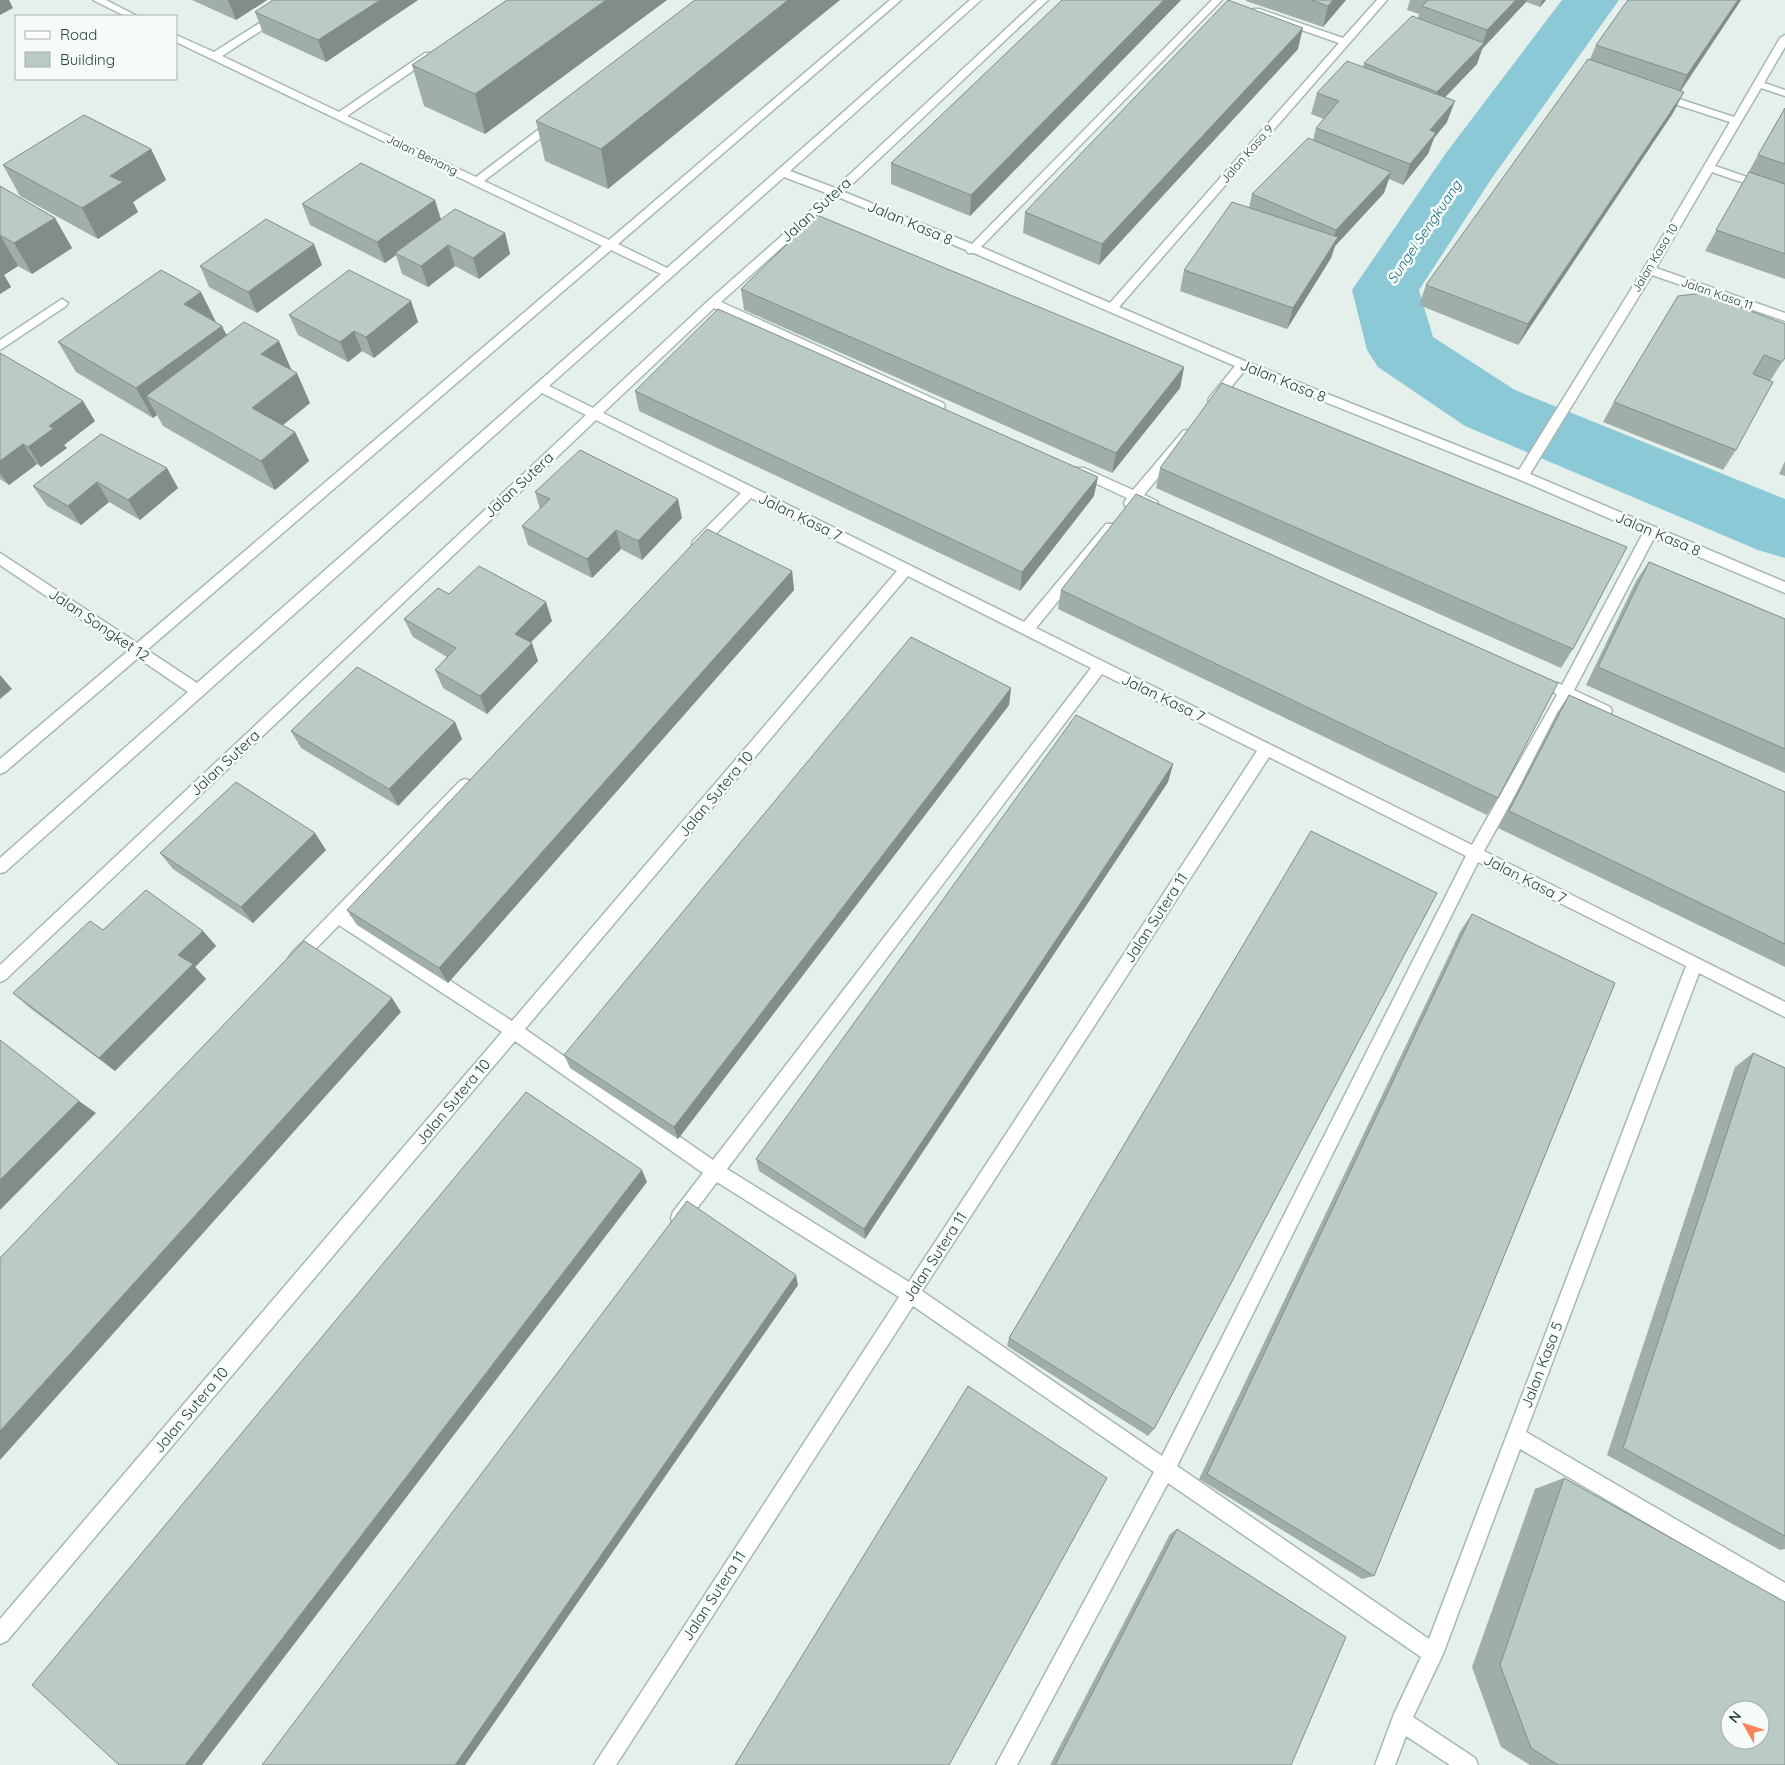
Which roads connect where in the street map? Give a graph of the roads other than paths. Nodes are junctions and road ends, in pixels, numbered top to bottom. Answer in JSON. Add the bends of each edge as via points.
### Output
{"nodes":[{"id":1,"x":303,"y":0,"type":"edge"},
{"id":2,"x":896,"y":0,"type":"edge"},
{"id":3,"x":976,"y":0,"type":"edge"},
{"id":4,"x":1043,"y":0,"type":"edge"},
{"id":5,"x":1217,"y":0,"type":"edge"},
{"id":6,"x":1382,"y":0,"type":"edge"},
{"id":7,"x":104,"y":1,"type":"edge"},
{"id":8,"x":1244,"y":6,"type":"edge"},
{"id":9,"x":130,"y":15,"type":"edge"},
{"id":10,"x":1785,"y":38,"type":"edge"},
{"id":11,"x":178,"y":39,"type":"edge"},
{"id":12,"x":1346,"y":42,"type":"junction"},
{"id":13,"x":437,"y":50,"type":"edge"},
{"id":14,"x":215,"y":56,"type":"junction"},
{"id":15,"x":1757,"y":84,"type":"junction"},
{"id":16,"x":1646,"y":92,"type":"edge"},
{"id":17,"x":1785,"y":93,"type":"edge"},
{"id":18,"x":340,"y":116,"type":"junction"},
{"id":19,"x":562,"y":117,"type":"edge"},
{"id":20,"x":1737,"y":121,"type":"junction"},
{"id":21,"x":1708,"y":167,"type":"junction"},
{"id":22,"x":782,"y":172,"type":"junction"},
{"id":23,"x":477,"y":181,"type":"junction"},
{"id":24,"x":837,"y":192,"type":"junction"},
{"id":25,"x":1785,"y":194,"type":"edge"},
{"id":26,"x":610,"y":245,"type":"junction"},
{"id":27,"x":972,"y":250,"type":"junction"},
{"id":28,"x":1649,"y":270,"type":"junction"},
{"id":29,"x":668,"y":273,"type":"junction"},
{"id":30,"x":712,"y":303,"type":"junction"},
{"id":31,"x":62,"y":304,"type":"dead end"},
{"id":32,"x":1112,"y":308,"type":"junction"},
{"id":33,"x":1785,"y":318,"type":"edge"},
{"id":34,"x":0,"y":346,"type":"edge"},
{"id":35,"x":1243,"y":365,"type":"junction"},
{"id":36,"x":540,"y":387,"type":"junction"},
{"id":37,"x":946,"y":410,"type":"edge"},
{"id":38,"x":1205,"y":411,"type":"edge"},
{"id":39,"x":594,"y":415,"type":"junction"},
{"id":40,"x":1192,"y":427,"type":"edge"},
{"id":41,"x":1072,"y":468,"type":"edge"},
{"id":42,"x":1522,"y":476,"type":"junction"},
{"id":43,"x":749,"y":492,"type":"junction"},
{"id":44,"x":1136,"y":496,"type":"junction"},
{"id":45,"x":1162,"y":509,"type":"edge"},
{"id":46,"x":1651,"y":531,"type":"junction"},
{"id":47,"x":687,"y":555,"type":"edge"},
{"id":48,"x":0,"y":558,"type":"edge"},
{"id":49,"x":906,"y":570,"type":"junction"},
{"id":50,"x":1785,"y":588,"type":"edge"},
{"id":51,"x":1026,"y":630,"type":"junction"},
{"id":52,"x":137,"y":650,"type":"junction"},
{"id":53,"x":1099,"y":667,"type":"junction"},
{"id":54,"x":1547,"y":685,"type":"edge"},
{"id":55,"x":198,"y":691,"type":"junction"},
{"id":56,"x":1565,"y":693,"type":"junction"},
{"id":57,"x":1618,"y":717,"type":"edge"},
{"id":58,"x":1266,"y":749,"type":"junction"},
{"id":59,"x":0,"y":768,"type":"edge"},
{"id":60,"x":475,"y":775,"type":"edge"},
{"id":61,"x":1475,"y":854,"type":"junction"},
{"id":62,"x":0,"y":867,"type":"edge"},
{"id":63,"x":338,"y":916,"type":"junction"},
{"id":64,"x":1695,"y":963,"type":"junction"},
{"id":65,"x":283,"y":973,"type":"edge"},
{"id":66,"x":0,"y":975,"type":"edge"},
{"id":67,"x":1785,"y":1010,"type":"edge"},
{"id":68,"x":514,"y":1032,"type":"junction"},
{"id":69,"x":715,"y":1171,"type":"junction"},
{"id":70,"x":667,"y":1235,"type":"edge"},
{"id":71,"x":911,"y":1294,"type":"junction"},
{"id":72,"x":1516,"y":1436,"type":"junction"},
{"id":73,"x":1165,"y":1470,"type":"junction"},
{"id":74,"x":1785,"y":1594,"type":"edge"},
{"id":75,"x":0,"y":1634,"type":"edge"},
{"id":76,"x":1433,"y":1654,"type":"junction"},
{"id":77,"x":1401,"y":1722,"type":"junction"},
{"id":78,"x":604,"y":1765,"type":"edge"},
{"id":79,"x":1006,"y":1765,"type":"edge"},
{"id":80,"x":1385,"y":1765,"type":"edge"},
{"id":81,"x":1468,"y":1765,"type":"edge"}],
"edges":[{"from":1,"to":14,"type":"street"},
{"from":2,"to":26,"type":"street"},
{"from":3,"to":22,"type":"street"},
{"from":4,"to":24,"type":"street","name":"Jalan Sutera"},
{"from":5,"to":27,"type":"street"},
{"from":6,"to":12,"type":"street","name":"Jalan Kasa 9"},
{"from":7,"to":9,"type":"street"},
{"from":8,"to":12,"type":"street"},
{"from":10,"to":15,"type":"street","name":"Jalan Kasa 10"},
{"from":11,"to":14,"type":"street","name":"Jalan Benang"},
{"from":12,"to":32,"type":"street","name":"Jalan Kasa 9"},
{"from":13,"to":18,"type":"street"},
{"from":14,"to":18,"type":"street","name":"Jalan Benang"},
{"from":15,"to":17,"type":"street"},
{"from":15,"to":20,"type":"street","name":"Jalan Kasa 10"},
{"from":16,"to":20,"type":"street"},
{"from":18,"to":23,"type":"street","name":"Jalan Benang"},
{"from":19,"to":23,"type":"street"},
{"from":20,"to":21,"type":"street","name":"Jalan Kasa 10"},
{"from":21,"to":25,"type":"street"},
{"from":21,"to":28,"type":"street","name":"Jalan Kasa 10"},
{"from":22,"to":24,"type":"street","name":"Jalan Kasa 8"},
{"from":22,"to":29,"type":"street"},
{"from":23,"to":26,"type":"street","name":"Jalan Benang"},
{"from":24,"to":27,"type":"street","name":"Jalan Kasa 8"},
{"from":24,"to":30,"type":"street","name":"Jalan Sutera"},
{"from":26,"to":29,"type":"street","name":"Jalan Benang"},
{"from":26,"to":52,"type":"street"},
{"from":27,"to":32,"type":"street","name":"Jalan Kasa 8"},
{"from":28,"to":33,"type":"street","name":"Jalan Kasa 11"},
{"from":28,"to":42,"type":"street","name":"Jalan Kasa 10"},
{"from":29,"to":36,"type":"street"},
{"from":30,"to":37,"type":"street"},
{"from":30,"to":39,"type":"street","name":"Jalan Sutera"},
{"from":31,"to":34,"type":"street"},
{"from":32,"to":35,"type":"street","name":"Jalan Kasa 8"},
{"from":35,"to":38,"type":"street"},
{"from":35,"to":42,"type":"street","name":"Jalan Kasa 8"},
{"from":36,"to":39,"type":"street","name":"Jalan Kasa 7"},
{"from":36,"to":55,"type":"street"},
{"from":39,"to":43,"type":"street","name":"Jalan Kasa 7"},
{"from":39,"to":66,"type":"street","name":"Jalan Sutera"},
{"from":40,"to":44,"type":"street"},
{"from":41,"to":44,"type":"street"},
{"from":42,"to":46,"type":"street","name":"Jalan Kasa 8"},
{"from":43,"to":47,"type":"street"},
{"from":43,"to":49,"type":"street","name":"Jalan Kasa 7"},
{"from":44,"to":45,"type":"street"},
{"from":44,"to":51,"type":"street"},
{"from":46,"to":50,"type":"street","name":"Jalan Kasa 8"},
{"from":46,"to":56,"type":"street"},
{"from":48,"to":52,"type":"street","name":"Jalan Songket 12"},
{"from":49,"to":51,"type":"street","name":"Jalan Kasa 7"},
{"from":49,"to":68,"type":"street","name":"Jalan Sutera 10"},
{"from":51,"to":53,"type":"street","name":"Jalan Kasa 7"},
{"from":52,"to":55,"type":"street","name":"Jalan Songket 12"},
{"from":52,"to":59,"type":"street"},
{"from":53,"to":58,"type":"street","name":"Jalan Kasa 7"},
{"from":53,"to":69,"type":"street"},
{"from":54,"to":56,"type":"street"},
{"from":55,"to":62,"type":"street"},
{"from":56,"to":57,"type":"street"},
{"from":56,"to":61,"type":"street"},
{"from":58,"to":61,"type":"street","name":"Jalan Kasa 7"},
{"from":58,"to":71,"type":"street","name":"Jalan Sutera 11"},
{"from":60,"to":63,"type":"street"},
{"from":61,"to":64,"type":"street","name":"Jalan Kasa 7"},
{"from":61,"to":73,"type":"street"},
{"from":63,"to":65,"type":"street"},
{"from":63,"to":68,"type":"street"},
{"from":64,"to":67,"type":"street","name":"Jalan Kasa 7"},
{"from":64,"to":72,"type":"street","name":"Jalan Kasa 5"},
{"from":68,"to":69,"type":"street"},
{"from":68,"to":75,"type":"street","name":"Jalan Sutera 10"},
{"from":69,"to":70,"type":"street"},
{"from":69,"to":71,"type":"street"},
{"from":71,"to":73,"type":"street"},
{"from":71,"to":78,"type":"street","name":"Jalan Sutera 11"},
{"from":72,"to":74,"type":"street"},
{"from":72,"to":76,"type":"street","name":"Jalan Kasa 5"},
{"from":73,"to":76,"type":"street"},
{"from":73,"to":79,"type":"street"},
{"from":76,"to":77,"type":"street","name":"Jalan Kasa 5"},
{"from":77,"to":80,"type":"street","name":"Jalan Kasa 5"},
{"from":77,"to":81,"type":"street"}]}
